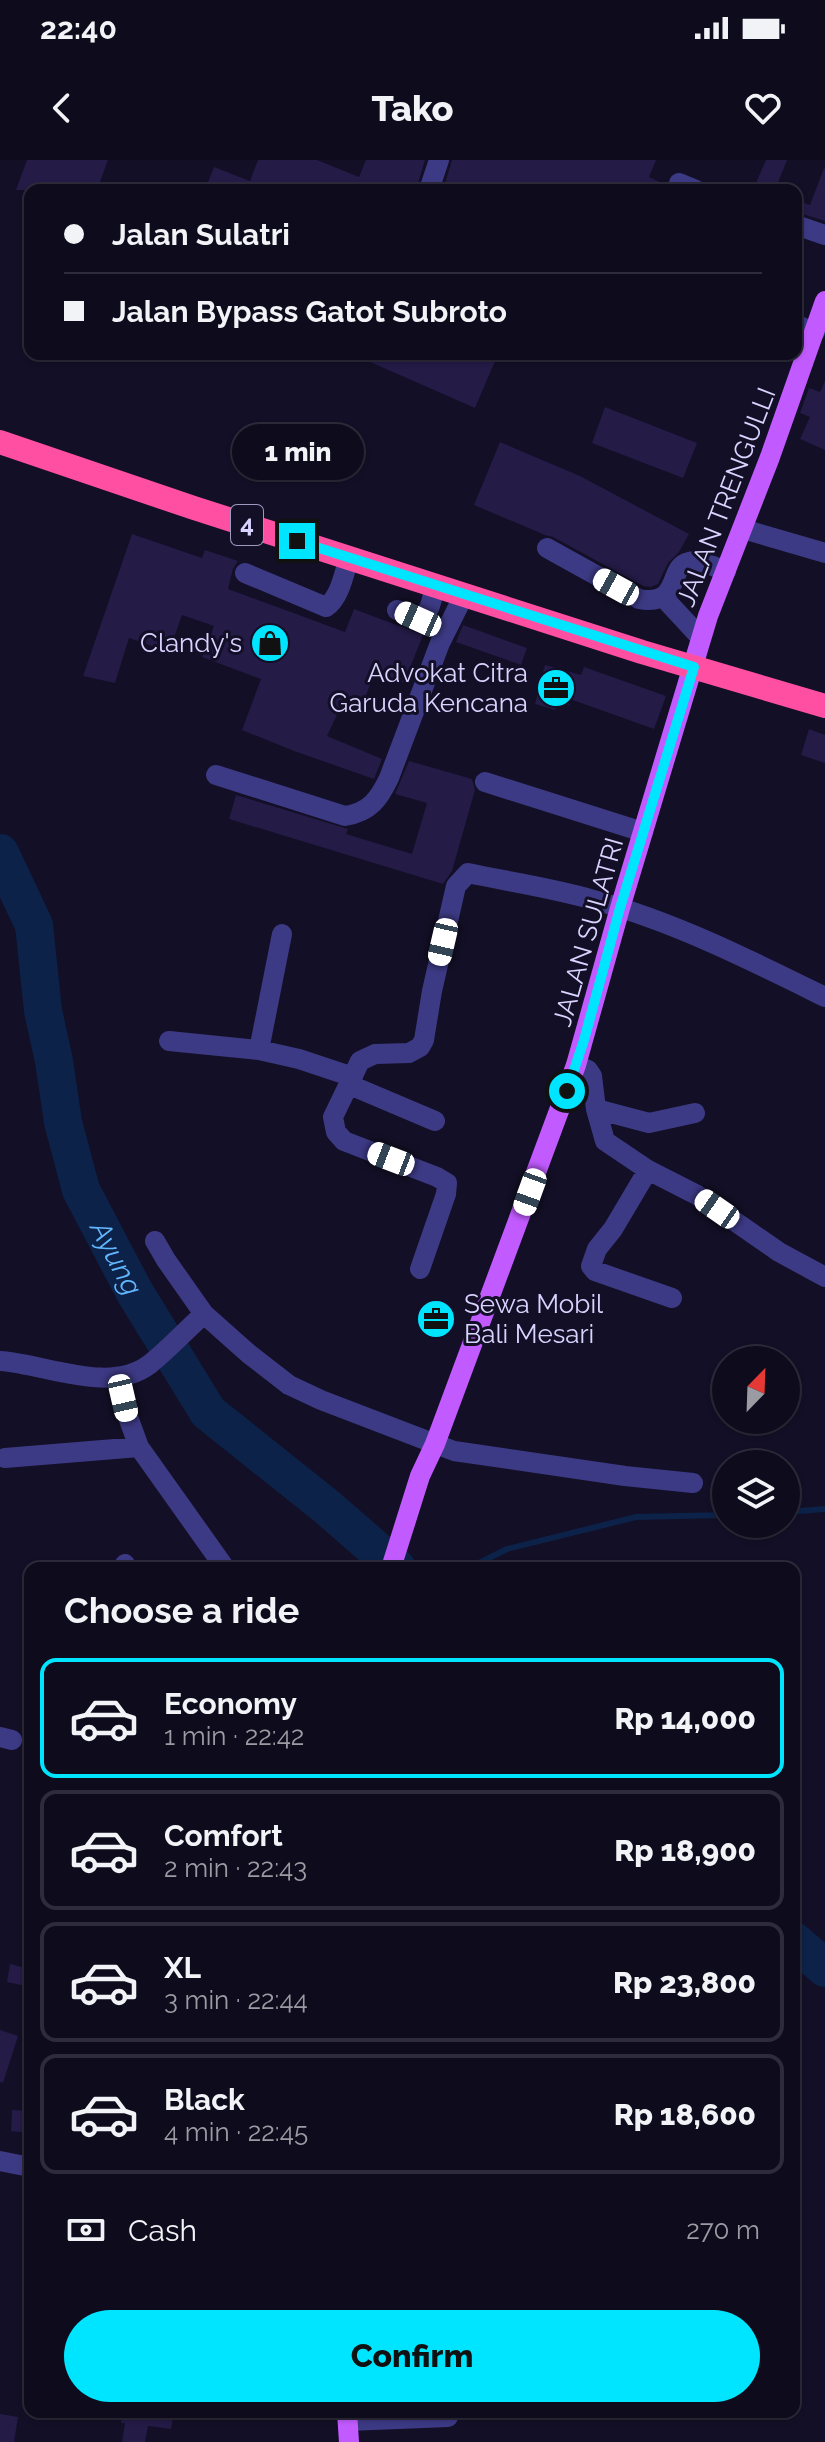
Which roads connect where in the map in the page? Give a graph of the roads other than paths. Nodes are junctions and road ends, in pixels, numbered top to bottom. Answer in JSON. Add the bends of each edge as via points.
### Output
{"nodes":[{"id":1,"x":439,"y":160,"type":"edge"},
{"id":2,"x":431,"y":184,"type":"edge"},
{"id":3,"x":802,"y":227,"type":"edge"},
{"id":4,"x":825,"y":235,"type":"edge"},
{"id":5,"x":825,"y":301,"type":"edge"},
{"id":6,"x":805,"y":328,"type":"edge"},
{"id":7,"x":795,"y":360,"type":"edge"},
{"id":8,"x":0,"y":442,"type":"edge"},
{"id":9,"x":743,"y":529,"type":"junction"},
{"id":10,"x":547,"y":548,"type":"dead end"},
{"id":11,"x":825,"y":553,"type":"edge"},
{"id":12,"x":349,"y":558,"type":"junction"},
{"id":13,"x":726,"y":571,"type":"junction"},
{"id":14,"x":245,"y":573,"type":"dead end"},
{"id":15,"x":435,"y":585,"type":"junction"},
{"id":16,"x":464,"y":595,"type":"junction"},
{"id":17,"x":663,"y":597,"type":"junction"},
{"id":18,"x":397,"y":610,"type":"dead end"},
{"id":19,"x":701,"y":638,"type":"junction"},
{"id":20,"x":694,"y":667,"type":"junction"},
{"id":21,"x":825,"y":706,"type":"edge"},
{"id":22,"x":216,"y":775,"type":"dead end"},
{"id":23,"x":485,"y":782,"type":"dead end"},
{"id":24,"x":643,"y":832,"type":"junction"},
{"id":25,"x":620,"y":908,"type":"junction"},
{"id":26,"x":282,"y":934,"type":"dead end"},
{"id":27,"x":825,"y":997,"type":"edge"},
{"id":28,"x":169,"y":1041,"type":"dead end"},
{"id":29,"x":259,"y":1050,"type":"junction"},
{"id":30,"x":576,"y":1065,"type":"junction"},
{"id":31,"x":352,"y":1081,"type":"junction"},
{"id":32,"x":596,"y":1109,"type":"junction"},
{"id":33,"x":695,"y":1113,"type":"dead end"},
{"id":34,"x":435,"y":1121,"type":"dead end"},
{"id":35,"x":648,"y":1170,"type":"junction"},
{"id":36,"x":155,"y":1241,"type":"dead end"},
{"id":37,"x":420,"y":1269,"type":"dead end"},
{"id":38,"x":825,"y":1277,"type":"edge"},
{"id":39,"x":672,"y":1298,"type":"dead end"},
{"id":40,"x":204,"y":1314,"type":"junction"},
{"id":41,"x":0,"y":1361,"type":"edge"},
{"id":42,"x":119,"y":1378,"type":"junction"},
{"id":43,"x":435,"y":1444,"type":"junction"},
{"id":44,"x":139,"y":1447,"type":"junction"},
{"id":45,"x":5,"y":1458,"type":"dead end"},
{"id":46,"x":693,"y":1483,"type":"dead end"},
{"id":47,"x":221,"y":1562,"type":"edge"},
{"id":48,"x":393,"y":1562,"type":"edge"},
{"id":49,"x":0,"y":2161,"type":"edge"},
{"id":50,"x":24,"y":2166,"type":"edge"},
{"id":51,"x":348,"y":2418,"type":"edge"},
{"id":52,"x":349,"y":2442,"type":"edge"}],
"edges":[{"from":1,"to":2,"type":"street"},
{"from":3,"to":4,"type":"street"},
{"from":5,"to":6,"type":"main road","name":"JALAN TRENGULLI"},
{"from":7,"to":9,"type":"main road","name":"JALAN TRENGULLI"},
{"from":8,"to":12,"type":"highway","number":"4"},
{"from":9,"to":11,"type":"street"},
{"from":9,"to":13,"type":"main road","name":"JALAN TRENGULLI"},
{"from":10,"to":17,"type":"street","via":[[639,599],[653,602]]},
{"from":12,"to":14,"type":"street","via":[[336,596],[326,607]]},
{"from":12,"to":15,"type":"highway","number":"4"},
{"from":13,"to":17,"type":"street","via":[[691,561],[682,565]]},
{"from":13,"to":19,"type":"main road","name":"JALAN TRENGULLI"},
{"from":15,"to":16,"type":"highway","number":"4"},
{"from":15,"to":18,"type":"street","via":[[422,618]]},
{"from":16,"to":20,"type":"highway","number":"4"},
{"from":16,"to":22,"type":"street","via":[[382,794],[370,808],[345,816]]},
{"from":17,"to":19,"type":"street"},
{"from":19,"to":20,"type":"main road","name":"JALAN TRENGULLI"},
{"from":20,"to":21,"type":"highway","number":"4"},
{"from":20,"to":24,"type":"main road","name":"JALAN SULATRI"},
{"from":23,"to":24,"type":"street"},
{"from":24,"to":25,"type":"main road","name":"JALAN SULATRI"},
{"from":25,"to":27,"type":"street","via":[[724,947]]},
{"from":25,"to":30,"type":"main road","name":"JALAN SULATRI"},
{"from":25,"to":31,"type":"street","via":[[468,873],[456,886],[424,1040],[409,1053],[375,1054],[360,1061]]},
{"from":26,"to":29,"type":"street"},
{"from":28,"to":29,"type":"street"},
{"from":29,"to":31,"type":"street","via":[[299,1059]]},
{"from":30,"to":32,"type":"street","via":[[592,1076]]},
{"from":30,"to":43,"type":"main road","name":"JALAN SULATRI"},
{"from":31,"to":34,"type":"street"},
{"from":31,"to":37,"type":"street","via":[[333,1117],[340,1137],[447,1183]]},
{"from":32,"to":33,"type":"street","via":[[649,1123]]},
{"from":32,"to":35,"type":"street","via":[[605,1141]]},
{"from":35,"to":38,"type":"street"},
{"from":35,"to":39,"type":"street","via":[[591,1266]]},
{"from":36,"to":40,"type":"street"},
{"from":40,"to":42,"type":"street","via":[[148,1366]]},
{"from":40,"to":43,"type":"street","via":[[289,1385]]},
{"from":41,"to":42,"type":"street"},
{"from":42,"to":44,"type":"street"},
{"from":43,"to":46,"type":"street","via":[[470,1454]]},
{"from":43,"to":48,"type":"main road","name":"JALAN SULATRI"},
{"from":44,"to":45,"type":"street"},
{"from":44,"to":47,"type":"street"},
{"from":49,"to":50,"type":"street"},
{"from":51,"to":52,"type":"main road"}]}
